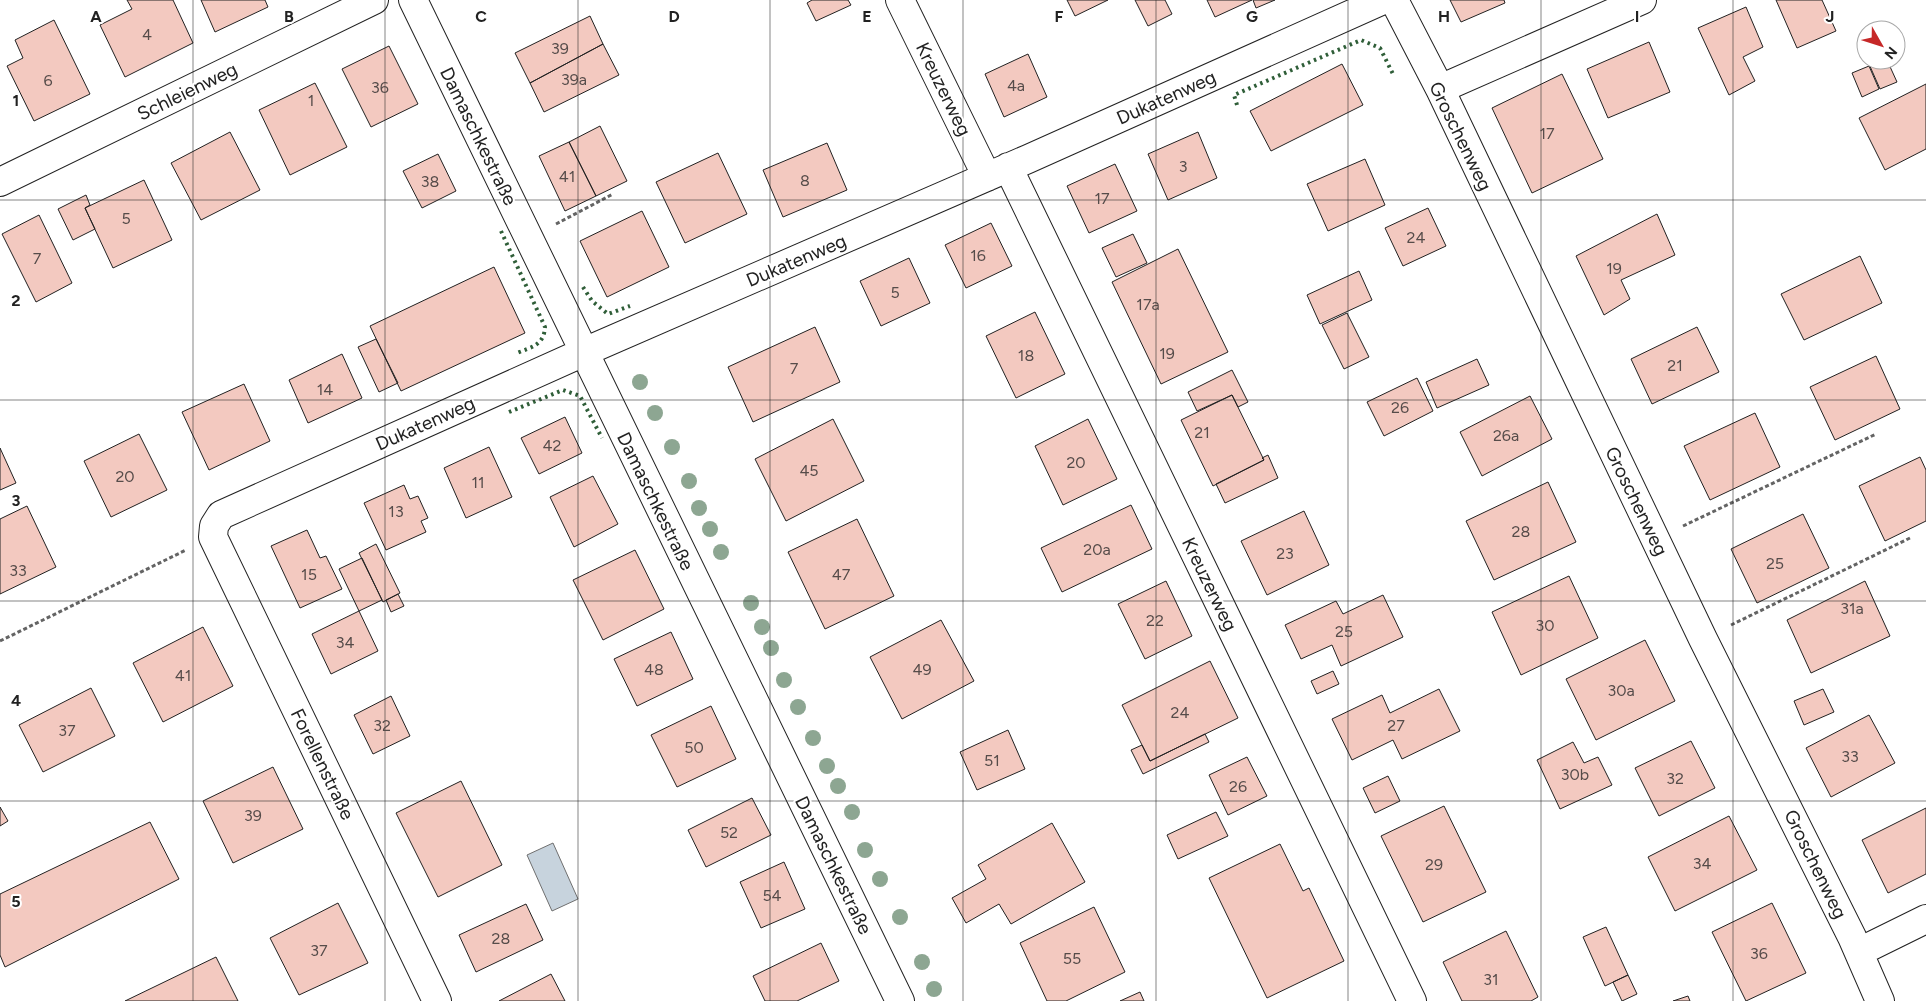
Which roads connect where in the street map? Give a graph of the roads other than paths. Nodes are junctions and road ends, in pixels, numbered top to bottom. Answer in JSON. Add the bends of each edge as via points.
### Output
{"nodes":[{"id":1,"x":374,"y":0,"type":"edge"},
{"id":2,"x":413,"y":0,"type":"edge"},
{"id":3,"x":900,"y":0,"type":"edge"},
{"id":4,"x":1383,"y":0,"type":"edge"},
{"id":5,"x":1394,"y":0,"type":"edge"},
{"id":6,"x":1642,"y":0,"type":"edge"},
{"id":7,"x":1440,"y":89,"type":"junction"},
{"id":8,"x":997,"y":172,"type":"junction"},
{"id":9,"x":0,"y":182,"type":"edge"},
{"id":10,"x":584,"y":352,"type":"junction"},
{"id":11,"x":213,"y":532,"type":"joint"},
{"id":12,"x":1926,"y":919,"type":"edge"},
{"id":13,"x":1859,"y":952,"type":"junction"},
{"id":14,"x":437,"y":1001,"type":"edge"},
{"id":15,"x":900,"y":1001,"type":"edge"},
{"id":16,"x":1412,"y":1001,"type":"edge"},
{"id":17,"x":1880,"y":1001,"type":"edge"}],
"edges":[{"from":1,"to":9,"type":"street","name":"Schleienweg"},
{"from":2,"to":10,"type":"street","name":"Damaschkestraße"},
{"from":3,"to":8,"type":"street","name":"Kreuzerweg"},
{"from":4,"to":8,"type":"street","name":"Dukatenweg"},
{"from":5,"to":7,"type":"street","name":"Groschenweg"},
{"from":6,"to":7,"type":"street"},
{"from":7,"to":13,"type":"street","name":"Groschenweg","via":[[1703,639]]},
{"from":8,"to":10,"type":"street","name":"Dukatenweg"},
{"from":8,"to":16,"type":"street","name":"Kreuzerweg"},
{"from":10,"to":11,"type":"street","name":"Dukatenweg","via":[[221,515]]},
{"from":10,"to":15,"type":"street","name":"Damaschkestraße"},
{"from":11,"to":14,"type":"street","name":"Forellenstraße"},
{"from":12,"to":13,"type":"street"},
{"from":13,"to":17,"type":"street","name":"Groschenweg"}]}
